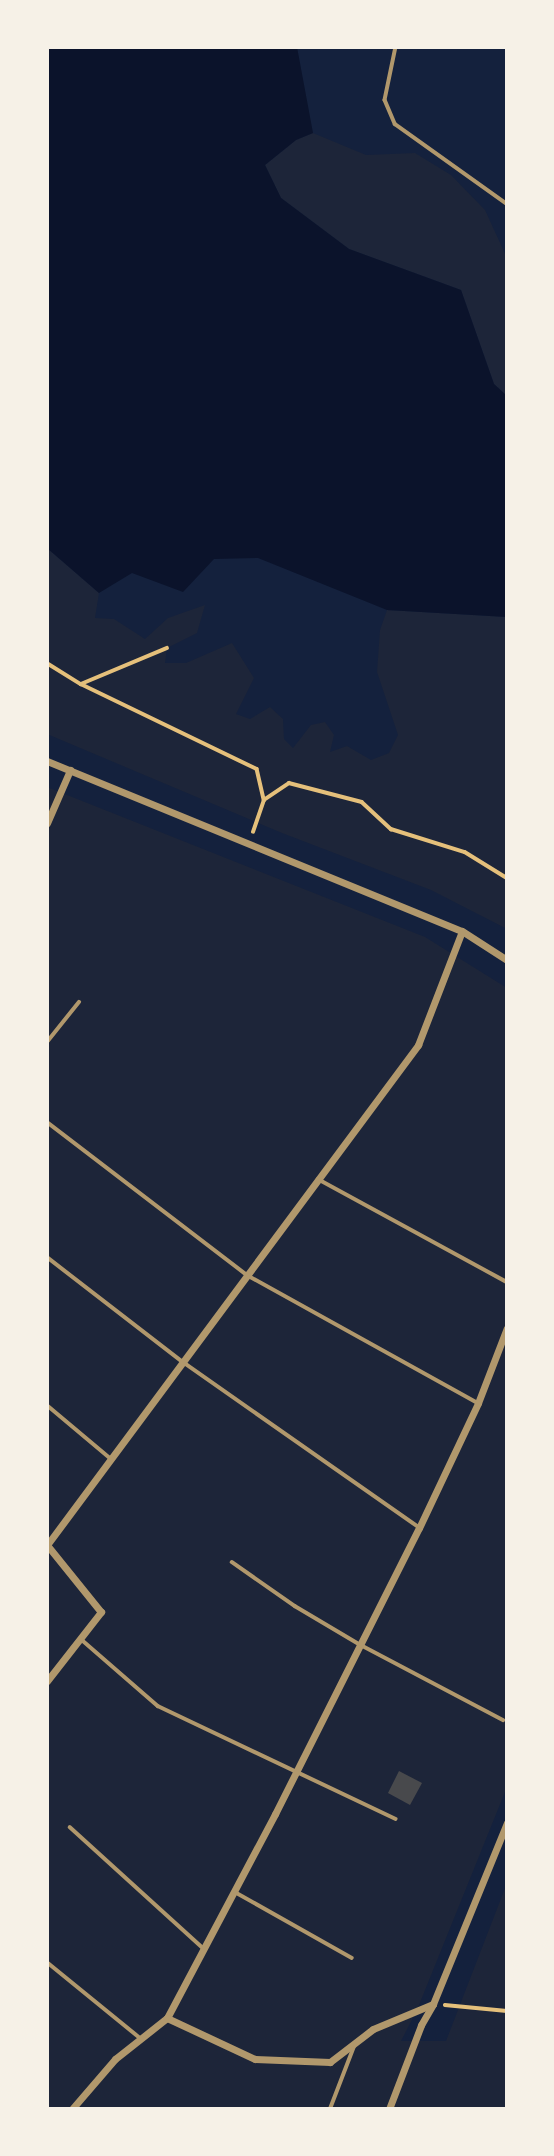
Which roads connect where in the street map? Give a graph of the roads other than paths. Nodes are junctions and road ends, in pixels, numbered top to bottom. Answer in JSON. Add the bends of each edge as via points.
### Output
{"nodes":[{"id":1,"x":396,"y":47,"type":"edge"},
{"id":2,"x":507,"y":204,"type":"edge"},
{"id":3,"x":47,"y":761,"type":"edge"},
{"id":4,"x":69,"y":770,"type":"junction"},
{"id":5,"x":47,"y":823,"type":"edge"},
{"id":6,"x":462,"y":931,"type":"junction"},
{"id":7,"x":507,"y":960,"type":"edge"},
{"id":8,"x":79,"y":1002,"type":"dead end"},
{"id":9,"x":47,"y":1042,"type":"edge"},
{"id":10,"x":47,"y":1122,"type":"edge"},
{"id":11,"x":318,"y":1179,"type":"junction"},
{"id":12,"x":47,"y":1257,"type":"edge"},
{"id":13,"x":247,"y":1275,"type":"junction"},
{"id":14,"x":507,"y":1282,"type":"edge"},
{"id":15,"x":507,"y":1328,"type":"edge"},
{"id":16,"x":183,"y":1362,"type":"junction"},
{"id":17,"x":478,"y":1404,"type":"junction"},
{"id":18,"x":47,"y":1405,"type":"edge"},
{"id":19,"x":111,"y":1459,"type":"junction"},
{"id":20,"x":419,"y":1528,"type":"junction"},
{"id":21,"x":232,"y":1562,"type":"dead end"},
{"id":22,"x":80,"y":1639,"type":"junction"},
{"id":23,"x":359,"y":1644,"type":"junction"},
{"id":24,"x":47,"y":1681,"type":"edge"},
{"id":25,"x":503,"y":1720,"type":"dead end"},
{"id":26,"x":296,"y":1770,"type":"junction"},
{"id":27,"x":396,"y":1819,"type":"dead end"},
{"id":28,"x":507,"y":1823,"type":"edge"},
{"id":29,"x":70,"y":1827,"type":"dead end"},
{"id":30,"x":234,"y":1892,"type":"junction"},
{"id":31,"x":204,"y":1949,"type":"junction"},
{"id":32,"x":352,"y":1958,"type":"dead end"},
{"id":33,"x":47,"y":1962,"type":"edge"},
{"id":34,"x":433,"y":2004,"type":"junction"},
{"id":35,"x":167,"y":2018,"type":"junction"},
{"id":36,"x":141,"y":2039,"type":"junction"},
{"id":37,"x":355,"y":2043,"type":"junction"},
{"id":38,"x":72,"y":2109,"type":"edge"},
{"id":39,"x":330,"y":2109,"type":"edge"},
{"id":40,"x":389,"y":2109,"type":"edge"}],
"edges":[{"from":1,"to":2,"type":"lane","via":[[386,100],[395,124]]},
{"from":3,"to":4,"type":"street"},
{"from":4,"to":5,"type":"street"},
{"from":4,"to":6,"type":"street"},
{"from":6,"to":7,"type":"street"},
{"from":6,"to":11,"type":"street","via":[[418,1045]]},
{"from":8,"to":9,"type":"lane"},
{"from":10,"to":13,"type":"lane"},
{"from":11,"to":13,"type":"street"},
{"from":11,"to":14,"type":"lane"},
{"from":12,"to":16,"type":"lane"},
{"from":13,"to":16,"type":"street"},
{"from":13,"to":17,"type":"lane"},
{"from":15,"to":17,"type":"street"},
{"from":16,"to":19,"type":"street"},
{"from":16,"to":20,"type":"lane"},
{"from":17,"to":20,"type":"street"},
{"from":18,"to":19,"type":"lane"},
{"from":19,"to":22,"type":"street","via":[[47,1545],[101,1612]]},
{"from":20,"to":23,"type":"street"},
{"from":21,"to":23,"type":"lane"},
{"from":22,"to":24,"type":"street"},
{"from":22,"to":26,"type":"lane","via":[[158,1706]]},
{"from":23,"to":25,"type":"lane"},
{"from":23,"to":26,"type":"street"},
{"from":26,"to":27,"type":"lane"},
{"from":26,"to":30,"type":"street"},
{"from":28,"to":34,"type":"street"},
{"from":29,"to":31,"type":"lane"},
{"from":30,"to":31,"type":"street"},
{"from":30,"to":32,"type":"lane"},
{"from":31,"to":35,"type":"street"},
{"from":33,"to":36,"type":"lane"},
{"from":34,"to":37,"type":"street","via":[[373,2029]]},
{"from":34,"to":40,"type":"street"},
{"from":35,"to":36,"type":"street"},
{"from":35,"to":37,"type":"street","via":[[255,2059],[330,2062]]},
{"from":36,"to":38,"type":"street","via":[[115,2059]]},
{"from":37,"to":39,"type":"lane"}]}
